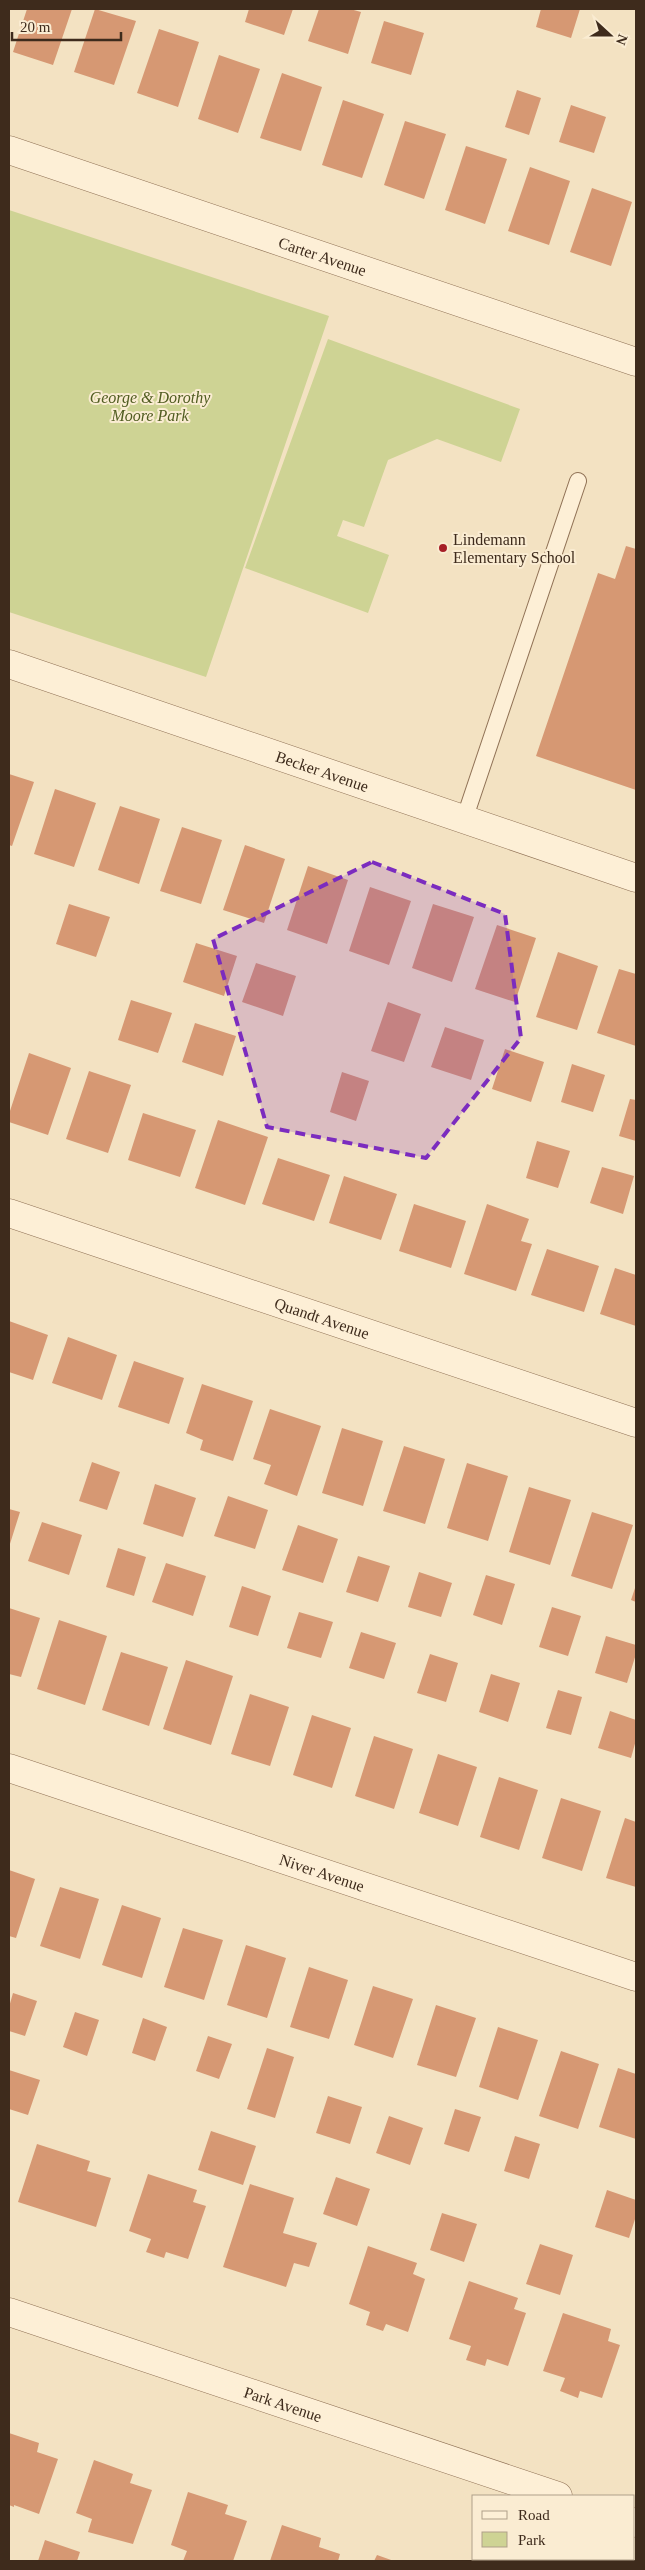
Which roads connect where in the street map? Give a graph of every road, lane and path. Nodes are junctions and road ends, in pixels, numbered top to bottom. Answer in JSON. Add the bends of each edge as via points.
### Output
{"nodes":[{"id":1,"x":9,"y":150,"type":"edge"},
{"id":2,"x":636,"y":362,"type":"edge"},
{"id":3,"x":578,"y":481,"type":"dead end"},
{"id":4,"x":9,"y":664,"type":"edge"},
{"id":5,"x":464,"y":820,"type":"junction"},
{"id":6,"x":636,"y":878,"type":"edge"},
{"id":7,"x":9,"y":1213,"type":"edge"},
{"id":8,"x":636,"y":1423,"type":"edge"},
{"id":9,"x":9,"y":1768,"type":"edge"},
{"id":10,"x":636,"y":1977,"type":"edge"},
{"id":11,"x":9,"y":2312,"type":"edge"},
{"id":12,"x":555,"y":2495,"type":"edge"}],
"edges":[{"from":1,"to":2,"type":"street","name":"Carter Avenue"},
{"from":3,"to":5,"type":"lane"},
{"from":4,"to":5,"type":"street","name":"Becker Avenue"},
{"from":5,"to":6,"type":"street","name":"Becker Avenue"},
{"from":7,"to":8,"type":"street","name":"Quandt Avenue"},
{"from":9,"to":10,"type":"street","name":"Niver Avenue"},
{"from":11,"to":12,"type":"street","name":"Park Avenue"}]}
